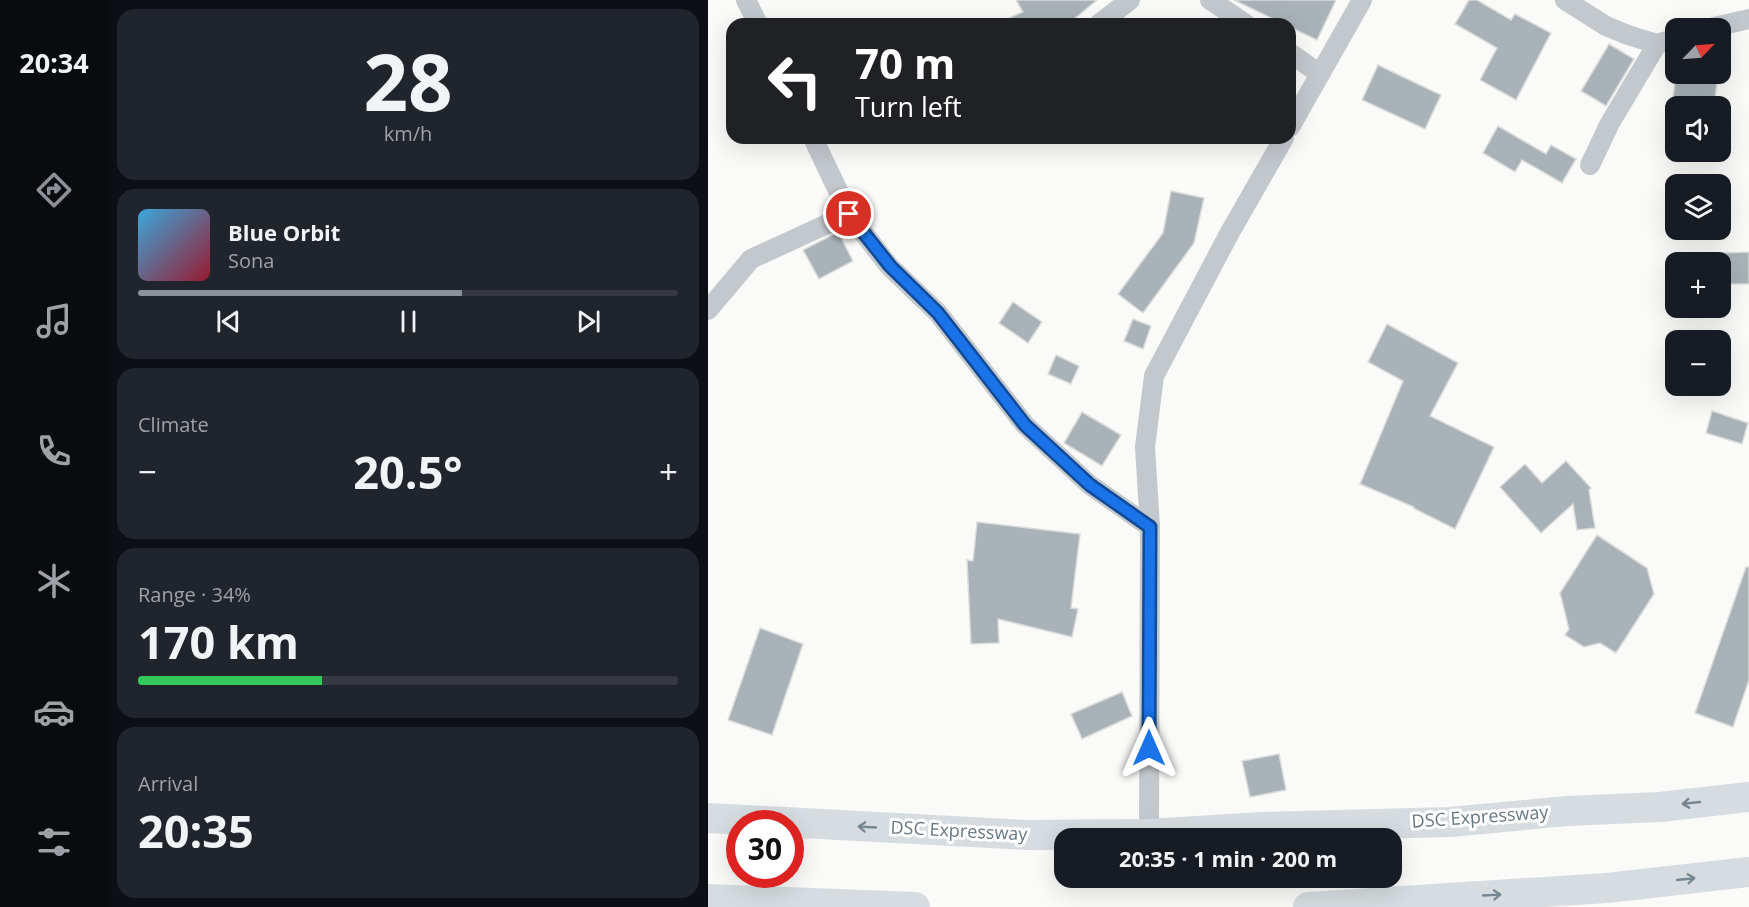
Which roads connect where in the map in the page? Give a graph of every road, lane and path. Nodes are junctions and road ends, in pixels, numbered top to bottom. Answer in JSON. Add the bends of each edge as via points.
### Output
{"nodes":[{"id":1,"x":746,"y":0,"type":"edge"},
{"id":2,"x":1130,"y":0,"type":"edge"},
{"id":3,"x":1210,"y":0,"type":"edge"},
{"id":4,"x":1362,"y":0,"type":"edge"},
{"id":5,"x":1565,"y":0,"type":"edge"},
{"id":6,"x":755,"y":18,"type":"edge"},
{"id":7,"x":1107,"y":18,"type":"edge"},
{"id":8,"x":1237,"y":18,"type":"edge"},
{"id":9,"x":1749,"y":19,"type":"edge"},
{"id":10,"x":1731,"y":23,"type":"edge"},
{"id":11,"x":1665,"y":41,"type":"edge"},
{"id":12,"x":1665,"y":42,"type":"edge"},
{"id":13,"x":1296,"y":57,"type":"edge"},
{"id":14,"x":1320,"y":74,"type":"junction"},
{"id":15,"x":1296,"y":116,"type":"edge"},
{"id":16,"x":816,"y":144,"type":"edge"},
{"id":17,"x":1281,"y":144,"type":"edge"},
{"id":18,"x":1590,"y":165,"type":"dead end"},
{"id":19,"x":849,"y":214,"type":"junction"},
{"id":20,"x":708,"y":310,"type":"edge"},
{"id":21,"x":1150,"y":527,"type":"junction"},
{"id":22,"x":1749,"y":797,"type":"edge"},
{"id":23,"x":708,"y":818,"type":"edge"},
{"id":24,"x":1149,"y":828,"type":"edge"},
{"id":25,"x":1247,"y":828,"type":"edge"},
{"id":26,"x":1054,"y":835,"type":"edge"},
{"id":27,"x":1749,"y":872,"type":"edge"},
{"id":28,"x":708,"y":899,"type":"edge"},
{"id":29,"x":915,"y":907,"type":"edge"},
{"id":30,"x":1308,"y":907,"type":"edge"}],
"edges":[{"from":1,"to":6,"type":"street"},
{"from":2,"to":7,"type":"street"},
{"from":3,"to":8,"type":"street"},
{"from":4,"to":14,"type":"street"},
{"from":5,"to":11,"type":"street","via":[[1628,35]]},
{"from":9,"to":10,"type":"street"},
{"from":12,"to":18,"type":"street","via":[[1610,123]]},
{"from":13,"to":14,"type":"street"},
{"from":14,"to":15,"type":"street"},
{"from":16,"to":19,"type":"street"},
{"from":17,"to":21,"type":"street","via":[[1154,376],[1145,447]]},
{"from":19,"to":20,"type":"street","via":[[751,259]]},
{"from":19,"to":21,"type":"street","via":[[890,266],[938,313],[1025,425],[1090,485]]},
{"from":21,"to":24,"type":"street"},
{"from":22,"to":25,"type":"main road","name":"DSC Expressway","one_way":true,"via":[[1450,822]]},
{"from":26,"to":23,"type":"main road","name":"DSC Expressway","one_way":true},
{"from":30,"to":27,"type":"main road","one_way":true,"via":[[1606,888]]},
{"from":28,"to":29,"type":"main road"}]}
